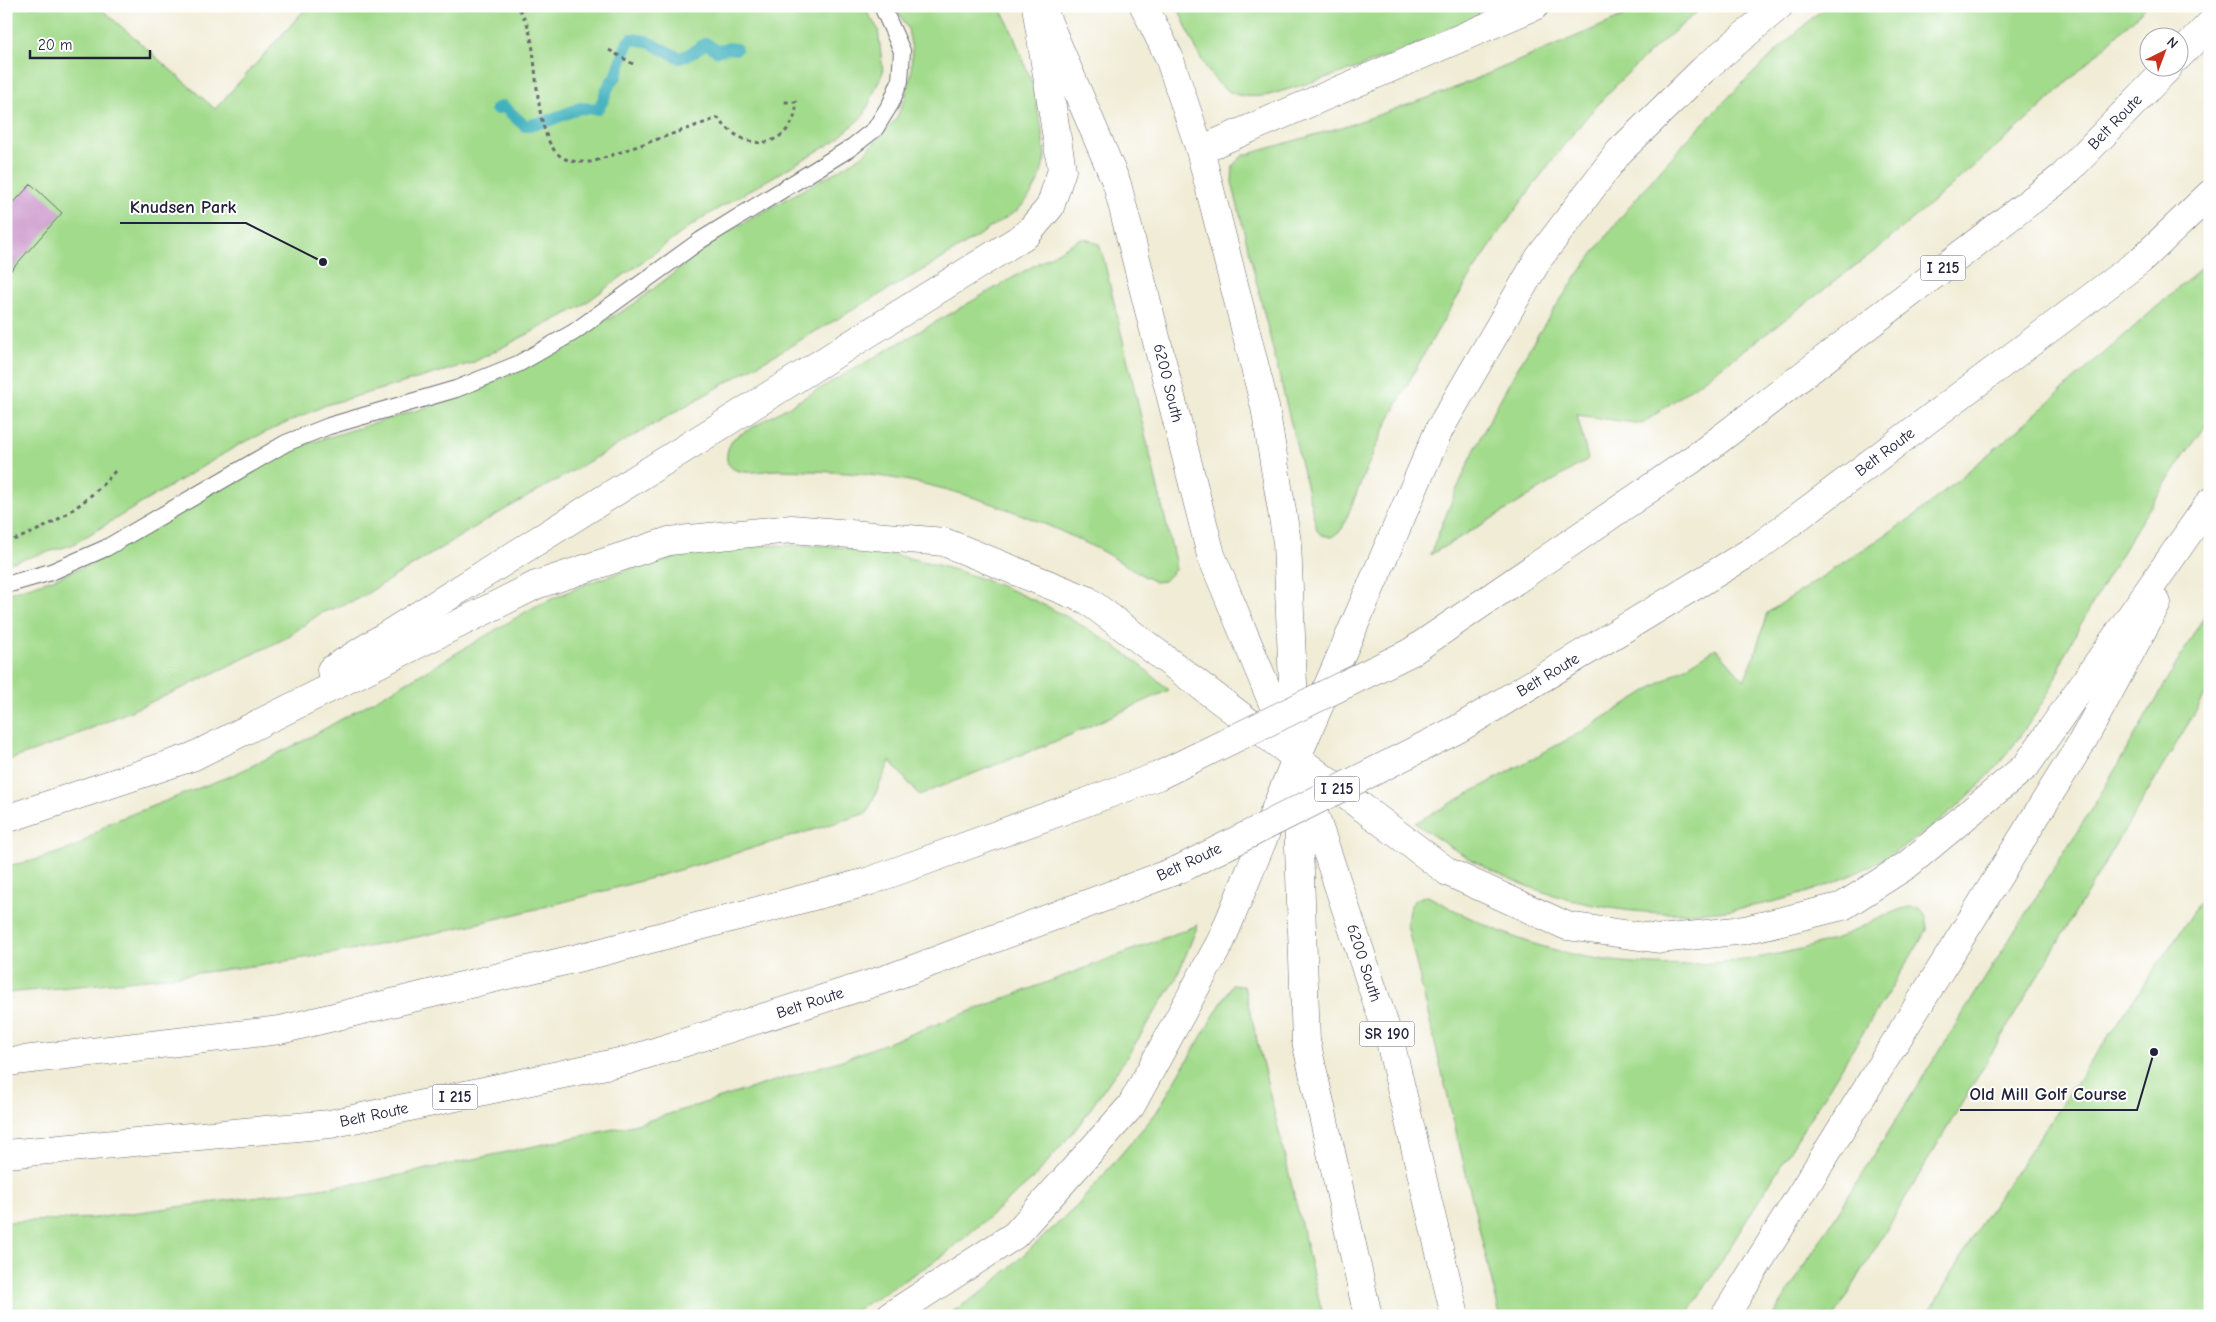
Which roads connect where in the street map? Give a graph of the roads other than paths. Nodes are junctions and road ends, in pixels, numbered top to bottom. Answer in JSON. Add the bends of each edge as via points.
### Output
{"nodes":[{"id":1,"x":882,"y":6,"type":"edge"},
{"id":2,"x":1036,"y":6,"type":"edge"},
{"id":3,"x":1041,"y":6,"type":"edge"},
{"id":4,"x":1144,"y":6,"type":"edge"},
{"id":5,"x":1536,"y":6,"type":"edge"},
{"id":6,"x":1779,"y":6,"type":"edge"},
{"id":7,"x":2210,"y":24,"type":"edge"},
{"id":8,"x":2188,"y":46,"type":"edge"},
{"id":9,"x":2158,"y":78,"type":"edge"},
{"id":10,"x":1200,"y":150,"type":"junction"},
{"id":11,"x":2210,"y":194,"type":"edge"},
{"id":12,"x":2210,"y":502,"type":"edge"},
{"id":13,"x":2210,"y":507,"type":"edge"},
{"id":14,"x":6,"y":585,"type":"edge"},
{"id":15,"x":192,"y":756,"type":"junction"},
{"id":16,"x":1296,"y":759,"type":"junction"},
{"id":17,"x":6,"y":819,"type":"edge"},
{"id":18,"x":6,"y":1062,"type":"edge"},
{"id":19,"x":6,"y":1154,"type":"edge"},
{"id":20,"x":890,"y":1316,"type":"edge"},
{"id":21,"x":1368,"y":1316,"type":"edge"},
{"id":22,"x":1455,"y":1316,"type":"edge"},
{"id":23,"x":1725,"y":1316,"type":"edge"}],
"edges":[{"from":1,"to":14,"type":"lane","via":[[902,52],[900,81],[891,104],[875,129],[852,147],[701,240],[574,332],[518,364],[456,389],[329,426],[286,443],[106,548],[52,572]]},
{"from":2,"to":15,"type":"main road","via":[[1062,170],[1050,207],[1027,234]]},
{"from":3,"to":16,"type":"main road","name":"6200 South","number":"SR 190","via":[[1117,184],[1211,555]]},
{"from":4,"to":10,"type":"main road","name":"6200 South","via":[[1169,57]]},
{"from":5,"to":10,"type":"main road"},
{"from":6,"to":16,"type":"main road","via":[[1704,70],[1619,152],[1539,258],[1439,430]]},
{"from":7,"to":8,"type":"main road"},
{"from":9,"to":18,"type":"main road","name":"Belt Route","number":"I 215","bridge":true,"via":[[2062,177],[1702,452],[1411,652],[1158,776],[867,882],[598,953],[280,1030]]},
{"from":10,"to":16,"type":"main road","name":"6200 South","number":"SR 190","via":[[1265,407],[1285,532]]},
{"from":11,"to":19,"type":"main road","name":"Belt Route","number":"I 215","bridge":true,"via":[[2140,260],[1757,548],[1458,729],[1180,870],[892,977],[629,1060],[330,1124]]},
{"from":12,"to":16,"type":"main road","via":[[2026,766],[1907,865],[1842,906],[1745,930],[1660,939],[1567,926],[1448,872]]},
{"from":13,"to":23,"type":"main road","via":[[2082,742]]},
{"from":15,"to":16,"type":"main road","via":[[536,585],[669,541],[792,528],[944,542],[1087,600]]},
{"from":15,"to":17,"type":"main road"},
{"from":16,"to":20,"type":"main road","via":[[1221,941],[1131,1106],[1015,1235]]},
{"from":16,"to":21,"type":"main road","name":"6200 South","number":"SR 190","via":[[1306,1041]]},
{"from":16,"to":22,"type":"main road","name":"6200 South","number":"SR 190","via":[[1390,1041]]}]}
